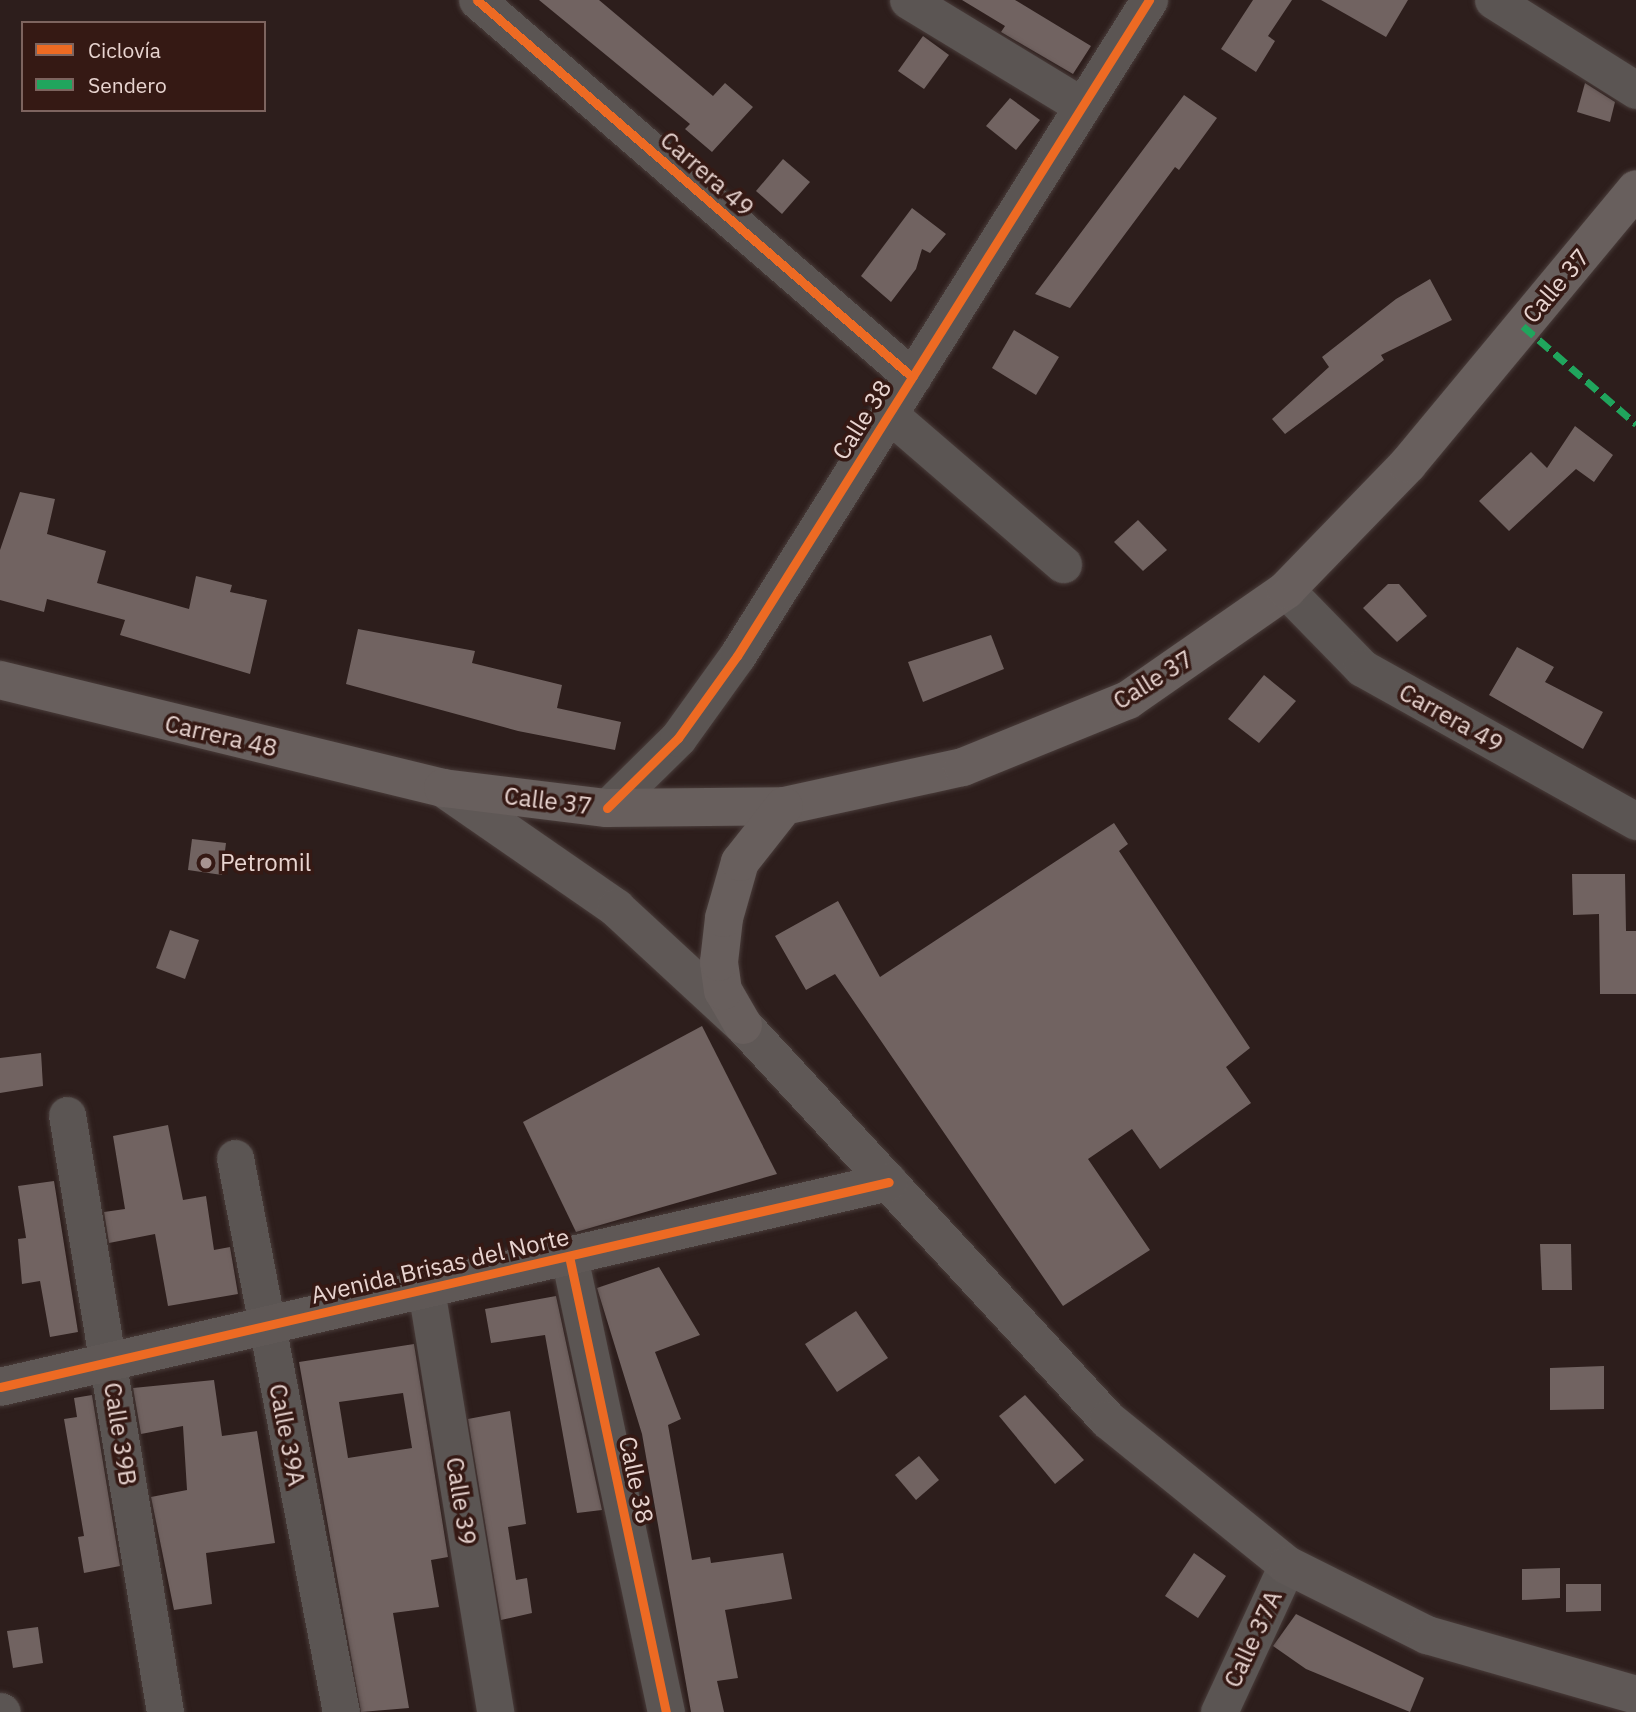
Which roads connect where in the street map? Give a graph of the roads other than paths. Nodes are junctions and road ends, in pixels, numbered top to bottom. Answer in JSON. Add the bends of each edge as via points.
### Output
{"nodes":[{"id":1,"x":477,"y":0,"type":"edge"},
{"id":2,"x":908,"y":0,"type":"edge"},
{"id":3,"x":1149,"y":0,"type":"edge"},
{"id":4,"x":1493,"y":0,"type":"edge"},
{"id":5,"x":1636,"y":90,"type":"edge"},
{"id":6,"x":1082,"y":106,"type":"junction"},
{"id":7,"x":1636,"y":189,"type":"edge"},
{"id":8,"x":912,"y":377,"type":"junction"},
{"id":9,"x":889,"y":414,"type":"junction"},
{"id":10,"x":1063,"y":564,"type":"dead end"},
{"id":11,"x":1286,"y":590,"type":"junction"},
{"id":12,"x":0,"y":680,"type":"edge"},
{"id":13,"x":443,"y":788,"type":"junction"},
{"id":14,"x":784,"y":806,"type":"junction"},
{"id":15,"x":607,"y":808,"type":"junction"},
{"id":16,"x":1636,"y":821,"type":"edge"},
{"id":17,"x":743,"y":1025,"type":"junction"},
{"id":18,"x":67,"y":1115,"type":"dead end"},
{"id":19,"x":235,"y":1158,"type":"dead end"},
{"id":20,"x":889,"y":1182,"type":"junction"},
{"id":21,"x":569,"y":1256,"type":"junction"},
{"id":22,"x":426,"y":1289,"type":"junction"},
{"id":23,"x":265,"y":1326,"type":"junction"},
{"id":24,"x":108,"y":1362,"type":"junction"},
{"id":25,"x":0,"y":1387,"type":"edge"},
{"id":26,"x":1287,"y":1565,"type":"junction"},
{"id":27,"x":1636,"y":1695,"type":"edge"},
{"id":28,"x":165,"y":1712,"type":"edge"},
{"id":29,"x":341,"y":1712,"type":"edge"},
{"id":30,"x":495,"y":1712,"type":"edge"},
{"id":31,"x":666,"y":1712,"type":"edge"},
{"id":32,"x":1219,"y":1712,"type":"edge"}],
"edges":[{"from":1,"to":8,"type":"street","name":"Carrera 49"},
{"from":2,"to":6,"type":"street"},
{"from":3,"to":6,"type":"street","name":"Calle 38"},
{"from":4,"to":5,"type":"street"},
{"from":6,"to":8,"type":"street","name":"Calle 38"},
{"from":7,"to":11,"type":"main road","name":"Calle 37","via":[[1408,464]]},
{"from":8,"to":9,"type":"street","name":"Calle 38"},
{"from":9,"to":10,"type":"street"},
{"from":9,"to":15,"type":"street","name":"Calle 38","via":[[692,718]]},
{"from":11,"to":14,"type":"main road","name":"Calle 37","via":[[1128,700],[963,767]]},
{"from":11,"to":16,"type":"street","name":"Carrera 49","via":[[1362,668]]},
{"from":12,"to":13,"type":"main road","name":"Carrera 48"},
{"from":13,"to":15,"type":"main road","name":"Calle 37"},
{"from":13,"to":17,"type":"main road","via":[[616,908]]},
{"from":14,"to":15,"type":"main road","name":"Calle 37"},
{"from":14,"to":17,"type":"main road","via":[[740,862],[724,918],[719,962],[723,991]]},
{"from":17,"to":20,"type":"main road"},
{"from":18,"to":24,"type":"street","name":"Calle 39B"},
{"from":19,"to":23,"type":"street","name":"Calle 39A"},
{"from":20,"to":21,"type":"main road","name":"Avenida Brisas del Norte"},
{"from":20,"to":26,"type":"main road","via":[[1108,1420]]},
{"from":21,"to":22,"type":"main road","name":"Avenida Brisas del Norte"},
{"from":21,"to":31,"type":"street","name":"Calle 38"},
{"from":22,"to":23,"type":"main road","name":"Avenida Brisas del Norte"},
{"from":22,"to":30,"type":"street","name":"Calle 39"},
{"from":23,"to":24,"type":"main road","name":"Avenida Brisas del Norte"},
{"from":23,"to":29,"type":"street","name":"Calle 39A"},
{"from":24,"to":25,"type":"main road","name":"Avenida Brisas del Norte"},
{"from":24,"to":28,"type":"street","name":"Calle 39B"},
{"from":26,"to":27,"type":"main road","via":[[1427,1635]]},
{"from":26,"to":32,"type":"street","name":"Calle 37A"}]}
